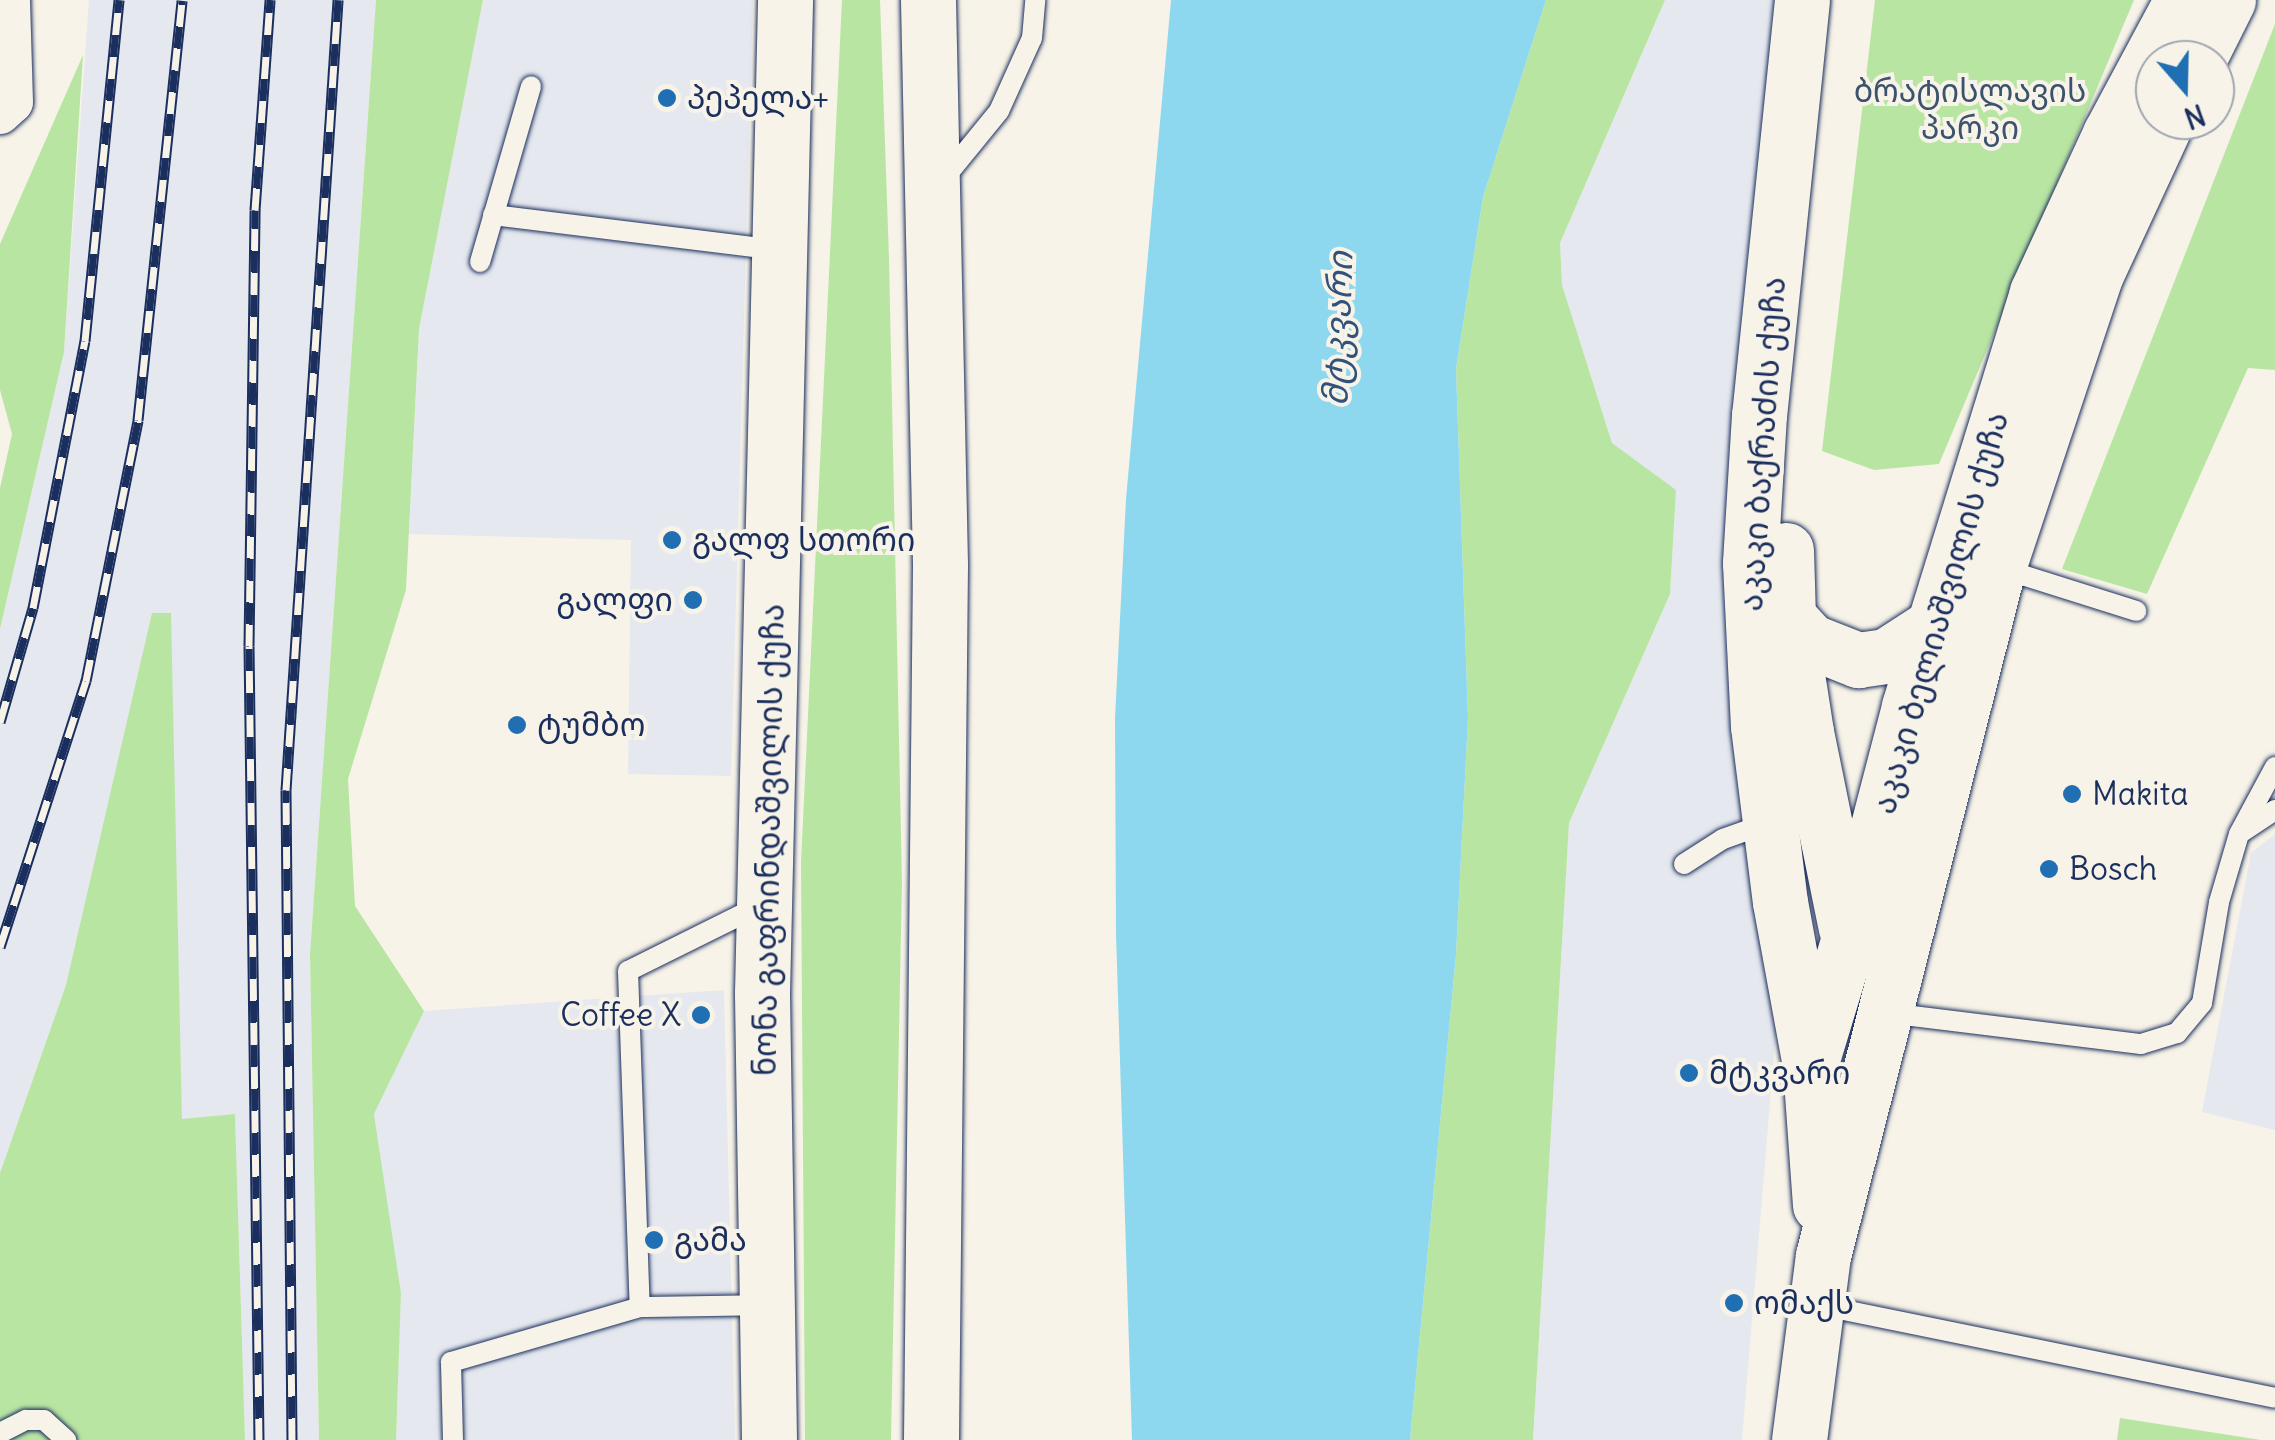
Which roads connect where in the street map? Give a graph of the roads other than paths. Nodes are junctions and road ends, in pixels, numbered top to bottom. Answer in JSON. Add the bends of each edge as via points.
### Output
{"nodes":[{"id":1,"x":9,"y":0,"type":"edge"},
{"id":2,"x":786,"y":0,"type":"edge"},
{"id":3,"x":928,"y":0,"type":"edge"},
{"id":4,"x":1035,"y":0,"type":"edge"},
{"id":5,"x":1802,"y":0,"type":"edge"},
{"id":6,"x":1839,"y":0,"type":"edge"},
{"id":7,"x":2182,"y":0,"type":"edge"},
{"id":8,"x":2228,"y":0,"type":"edge"},
{"id":9,"x":2208,"y":40,"type":"edge"},
{"id":10,"x":531,"y":86,"type":"dead end"},
{"id":11,"x":6,"y":107,"type":"edge"},
{"id":12,"x":2158,"y":140,"type":"edge"},
{"id":13,"x":934,"y":190,"type":"junction"},
{"id":14,"x":493,"y":215,"type":"junction"},
{"id":15,"x":780,"y":250,"type":"junction"},
{"id":16,"x":480,"y":262,"type":"dead end"},
{"id":17,"x":1998,"y":568,"type":"junction"},
{"id":18,"x":2136,"y":611,"type":"dead end"},
{"id":19,"x":1788,"y":617,"type":"junction"},
{"id":20,"x":1934,"y":625,"type":"junction"},
{"id":21,"x":2275,"y":767,"type":"edge"},
{"id":22,"x":2275,"y":810,"type":"edge"},
{"id":23,"x":1770,"y":822,"type":"junction"},
{"id":24,"x":2239,"y":834,"type":"junction"},
{"id":25,"x":1684,"y":864,"type":"dead end"},
{"id":26,"x":765,"y":903,"type":"junction"},
{"id":27,"x":1848,"y":941,"type":"junction"},
{"id":28,"x":1881,"y":1022,"type":"junction"},
{"id":29,"x":1810,"y":1066,"type":"junction"},
{"id":30,"x":1820,"y":1280,"type":"junction"},
{"id":31,"x":767,"y":1304,"type":"junction"},
{"id":32,"x":640,"y":1307,"type":"junction"},
{"id":33,"x":2275,"y":1398,"type":"edge"},
{"id":34,"x":0,"y":1434,"type":"edge"},
{"id":35,"x":66,"y":1440,"type":"edge"},
{"id":36,"x":453,"y":1440,"type":"edge"},
{"id":37,"x":769,"y":1440,"type":"edge"},
{"id":38,"x":931,"y":1440,"type":"edge"},
{"id":39,"x":1799,"y":1440,"type":"edge"}],
"edges":[{"from":1,"to":11,"type":"street"},
{"from":2,"to":15,"type":"main road","name":"ნონა გაფრინდაშვილის ქუჩა"},
{"from":3,"to":13,"type":"main road"},
{"from":4,"to":13,"type":"lane","via":[[1032,38],[999,111]]},
{"from":5,"to":23,"type":"main road","name":"აკაკი ბაქრაძის ქუჩა","via":[[1758,415],[1750,563]]},
{"from":6,"to":19,"type":"main road","name":"აკაკი ბაქრაძის ქუჩა","via":[[1783,462]]},
{"from":7,"to":20,"type":"main road","name":"აკაკი ბელიაშვილის ქუჩა","via":[[2037,292]]},
{"from":8,"to":9,"type":"main road"},
{"from":10,"to":14,"type":"lane"},
{"from":12,"to":17,"type":"main road","name":"აკაკი ბელიაშვილის ქუჩა","via":[[2096,274]]},
{"from":13,"to":38,"type":"main road","via":[[940,565]]},
{"from":14,"to":15,"type":"lane"},
{"from":14,"to":16,"type":"lane"},
{"from":15,"to":26,"type":"main road","name":"ნონა გაფრინდაშვილის ქუჩა"},
{"from":17,"to":18,"type":"lane"},
{"from":17,"to":28,"type":"main road","name":"აკაკი ბელიაშვილის ქუჩა"},
{"from":19,"to":20,"type":"main road","via":[[1810,641],[1858,660],[1886,656]]},
{"from":19,"to":27,"type":"main road","name":"აკაკი ბაქრაძის ქუჩა"},
{"from":20,"to":27,"type":"main road","name":"აკაკი ბელიაშვილის ქუჩა"},
{"from":21,"to":24,"type":"lane"},
{"from":22,"to":24,"type":"lane"},
{"from":23,"to":25,"type":"lane","via":[[1722,839]]},
{"from":23,"to":29,"type":"main road","name":"აკაკი ბაქრაძის ქუჩა"},
{"from":24,"to":28,"type":"lane","via":[[2202,1003],[2177,1033],[2141,1044]]},
{"from":26,"to":31,"type":"main road","name":"ნონა გაფრინდაშვილის ქუჩა"},
{"from":26,"to":32,"type":"lane","via":[[628,972]]},
{"from":27,"to":28,"type":"main road","name":"აკაკი ბაქრაძის ქუჩა"},
{"from":27,"to":29,"type":"main road","name":"აკაკი ბელიაშვილის ქუჩა"},
{"from":28,"to":30,"type":"main road","name":"აკაკი ბელიაშვილის ქუჩა"},
{"from":29,"to":30,"type":"main road","name":"აკაკი ბელიაშვილის ქუჩა"},
{"from":30,"to":33,"type":"lane"},
{"from":30,"to":39,"type":"main road","name":"აკაკი ბელიაშვილის ქუჩა"},
{"from":31,"to":32,"type":"lane"},
{"from":31,"to":37,"type":"main road","name":"ნონა გაფრინდაშვილის ქუჩა"},
{"from":32,"to":36,"type":"lane","via":[[451,1362]]},
{"from":34,"to":35,"type":"lane","via":[[26,1420],[44,1420]]}]}
